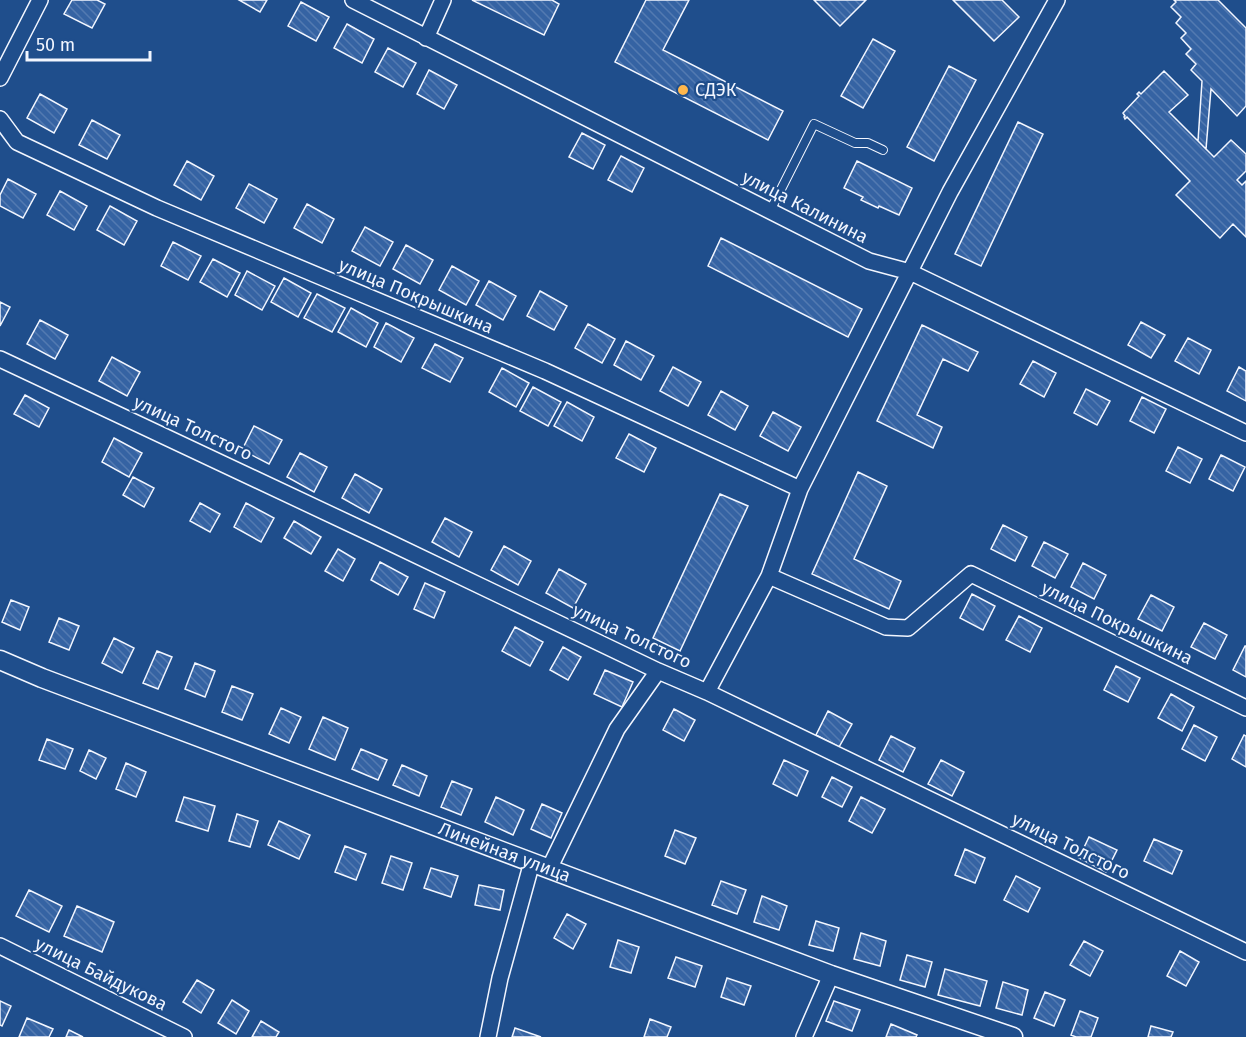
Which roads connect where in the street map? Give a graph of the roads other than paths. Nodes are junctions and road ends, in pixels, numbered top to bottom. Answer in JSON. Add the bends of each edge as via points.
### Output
{"nodes":[{"id":1,"x":40,"y":0,"type":"edge"},
{"id":2,"x":353,"y":0,"type":"edge"},
{"id":3,"x":443,"y":0,"type":"edge"},
{"id":4,"x":1056,"y":0,"type":"edge"},
{"id":5,"x":426,"y":38,"type":"junction"},
{"id":6,"x":0,"y":78,"type":"edge"},
{"id":7,"x":0,"y":119,"type":"edge"},
{"id":8,"x":883,"y":150,"type":"dead end"},
{"id":9,"x":770,"y":212,"type":"junction"},
{"id":10,"x":910,"y":272,"type":"junction"},
{"id":11,"x":0,"y":359,"type":"edge"},
{"id":12,"x":1246,"y":433,"type":"edge"},
{"id":13,"x":800,"y":489,"type":"junction"},
{"id":14,"x":769,"y":576,"type":"junction"},
{"id":15,"x":0,"y":660,"type":"edge"},
{"id":16,"x":658,"y":671,"type":"junction"},
{"id":17,"x":707,"y":692,"type":"junction"},
{"id":18,"x":1246,"y":708,"type":"edge"},
{"id":19,"x":540,"y":866,"type":"junction"},
{"id":20,"x":0,"y":946,"type":"edge"},
{"id":21,"x":1246,"y":952,"type":"edge"},
{"id":22,"x":831,"y":975,"type":"junction"},
{"id":23,"x":184,"y":1037,"type":"edge"},
{"id":24,"x":488,"y":1037,"type":"edge"},
{"id":25,"x":804,"y":1037,"type":"edge"},
{"id":26,"x":1013,"y":1037,"type":"edge"}],
"edges":[{"from":1,"to":6,"type":"street"},
{"from":2,"to":5,"type":"street","name":"улица Калинина"},
{"from":3,"to":5,"type":"street"},
{"from":4,"to":10,"type":"street"},
{"from":5,"to":9,"type":"street","name":"улица Калинина"},
{"from":7,"to":13,"type":"street","name":"улица Покрышкина","via":[[16,142],[157,208],[545,371]]},
{"from":8,"to":9,"type":"lane","via":[[868,143],[855,144],[814,124]]},
{"from":9,"to":10,"type":"street","name":"улица Калинина","via":[[869,261]]},
{"from":10,"to":12,"type":"street","name":"улица Калинина"},
{"from":10,"to":13,"type":"street"},
{"from":11,"to":16,"type":"street","name":"улица Толстого"},
{"from":13,"to":14,"type":"street"},
{"from":14,"to":17,"type":"street"},
{"from":14,"to":18,"type":"street","name":"улица Покрышкина","via":[[886,627],[908,628],[971,574]]},
{"from":15,"to":19,"type":"street","name":"Линейная улица"},
{"from":16,"to":17,"type":"street","name":"улица Толстого"},
{"from":16,"to":19,"type":"street","via":[[617,729]]},
{"from":17,"to":21,"type":"street","name":"улица Толстого"},
{"from":19,"to":22,"type":"street","name":"Линейная улица"},
{"from":19,"to":24,"type":"street","via":[[500,978]]},
{"from":20,"to":23,"type":"street","name":"улица Байдукова"},
{"from":22,"to":25,"type":"street"},
{"from":22,"to":26,"type":"street","name":"Линейная улица"}]}
